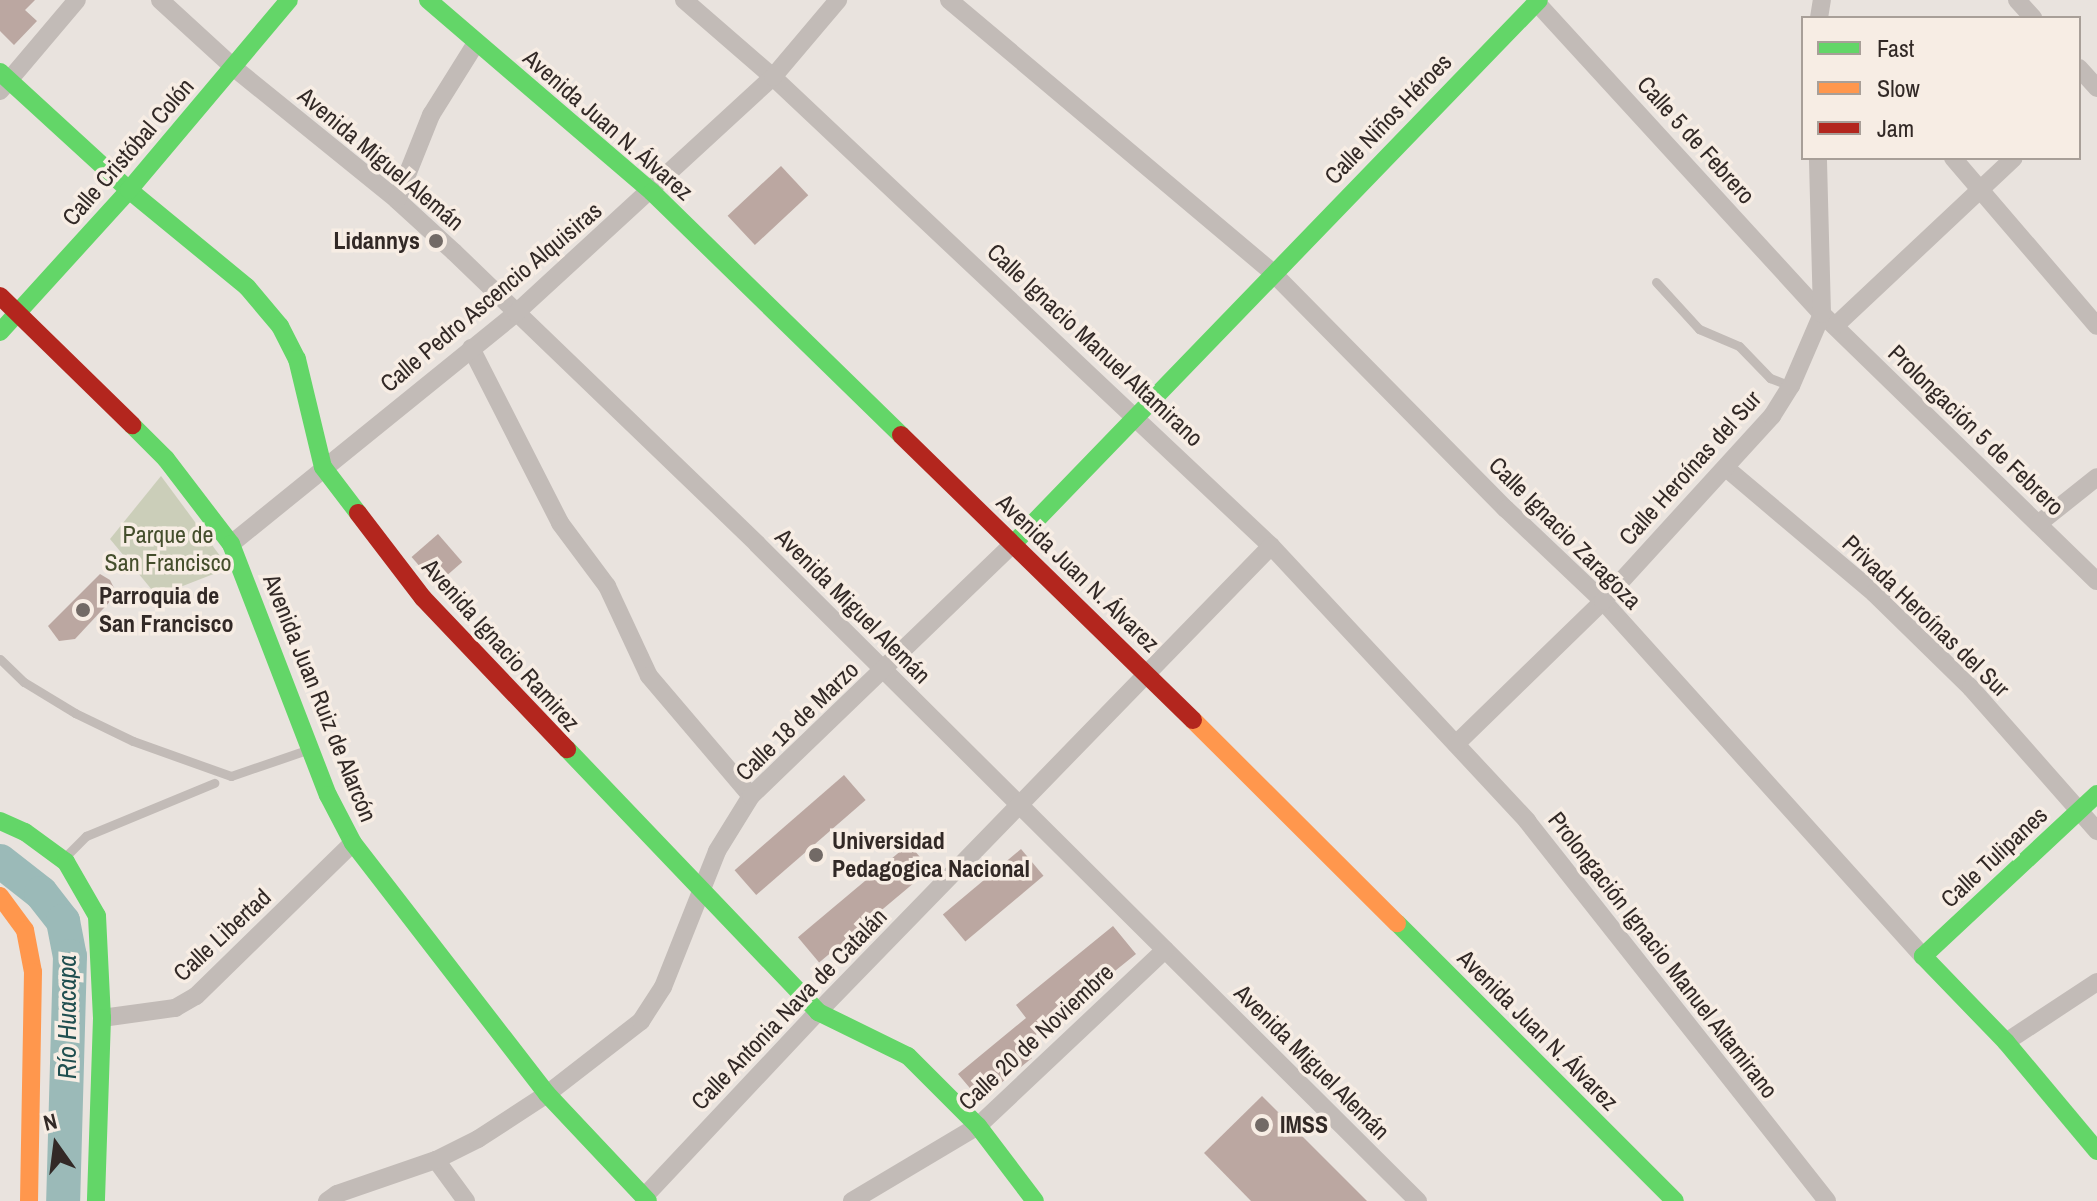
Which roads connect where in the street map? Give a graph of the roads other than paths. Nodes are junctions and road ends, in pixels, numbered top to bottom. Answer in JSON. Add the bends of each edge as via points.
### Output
{"nodes":[{"id":1,"x":77,"y":0,"type":"edge"},
{"id":2,"x":160,"y":0,"type":"edge"},
{"id":3,"x":289,"y":0,"type":"edge"},
{"id":4,"x":428,"y":0,"type":"edge"},
{"id":5,"x":684,"y":0,"type":"edge"},
{"id":6,"x":838,"y":0,"type":"edge"},
{"id":7,"x":949,"y":0,"type":"edge"},
{"id":8,"x":2017,"y":0,"type":"edge"},
{"id":9,"x":1536,"y":1,"type":"edge"},
{"id":10,"x":2031,"y":16,"type":"edge"},
{"id":11,"x":476,"y":43,"type":"junction"},
{"id":12,"x":233,"y":67,"type":"junction"},
{"id":13,"x":773,"y":77,"type":"junction"},
{"id":14,"x":3,"y":81,"type":"edge"},
{"id":15,"x":1818,"y":160,"type":"edge"},
{"id":16,"x":1955,"y":160,"type":"edge"},
{"id":17,"x":2012,"y":160,"type":"edge"},
{"id":18,"x":1982,"y":189,"type":"junction"},
{"id":19,"x":129,"y":190,"type":"junction"},
{"id":20,"x":652,"y":192,"type":"junction"},
{"id":21,"x":397,"y":200,"type":"junction"},
{"id":22,"x":1272,"y":272,"type":"junction"},
{"id":23,"x":1656,"y":282,"type":"dead end"},
{"id":24,"x":0,"y":296,"type":"edge"},
{"id":25,"x":18,"y":313,"type":"junction"},
{"id":26,"x":516,"y":313,"type":"junction"},
{"id":27,"x":1828,"y":320,"type":"junction"},
{"id":28,"x":2097,"y":326,"type":"edge"},
{"id":29,"x":0,"y":332,"type":"edge"},
{"id":30,"x":471,"y":348,"type":"junction"},
{"id":31,"x":1791,"y":386,"type":"junction"},
{"id":32,"x":1136,"y":416,"type":"junction"},
{"id":33,"x":323,"y":467,"type":"junction"},
{"id":34,"x":1726,"y":468,"type":"junction"},
{"id":35,"x":2097,"y":477,"type":"edge"},
{"id":36,"x":2038,"y":524,"type":"junction"},
{"id":37,"x":1014,"y":543,"type":"junction"},
{"id":38,"x":231,"y":544,"type":"junction"},
{"id":39,"x":1271,"y":546,"type":"junction"},
{"id":40,"x":2097,"y":581,"type":"edge"},
{"id":41,"x":1603,"y":601,"type":"junction"},
{"id":42,"x":0,"y":659,"type":"edge"},
{"id":43,"x":884,"y":671,"type":"junction"},
{"id":44,"x":1146,"y":673,"type":"junction"},
{"id":45,"x":1456,"y":744,"type":"junction"},
{"id":46,"x":311,"y":749,"type":"junction"},
{"id":47,"x":214,"y":783,"type":"dead end"},
{"id":48,"x":2097,"y":794,"type":"edge"},
{"id":49,"x":751,"y":796,"type":"junction"},
{"id":50,"x":1019,"y":804,"type":"junction"},
{"id":51,"x":2079,"y":811,"type":"junction"},
{"id":52,"x":0,"y":821,"type":"edge"},
{"id":53,"x":2097,"y":831,"type":"edge"},
{"id":54,"x":353,"y":843,"type":"junction"},
{"id":55,"x":63,"y":859,"type":"junction"},
{"id":56,"x":703,"y":890,"type":"junction"},
{"id":57,"x":0,"y":896,"type":"edge"},
{"id":58,"x":1165,"y":950,"type":"junction"},
{"id":59,"x":1923,"y":956,"type":"junction"},
{"id":60,"x":2097,"y":982,"type":"edge"},
{"id":61,"x":818,"y":1012,"type":"junction"},
{"id":62,"x":102,"y":1018,"type":"junction"},
{"id":63,"x":2006,"y":1042,"type":"junction"},
{"id":64,"x":547,"y":1094,"type":"junction"},
{"id":65,"x":978,"y":1126,"type":"junction"},
{"id":66,"x":2097,"y":1151,"type":"edge"},
{"id":67,"x":436,"y":1160,"type":"junction"},
{"id":68,"x":646,"y":1199,"type":"edge"},
{"id":69,"x":29,"y":1201,"type":"edge"},
{"id":70,"x":96,"y":1201,"type":"edge"},
{"id":71,"x":327,"y":1201,"type":"edge"},
{"id":72,"x":466,"y":1201,"type":"edge"},
{"id":73,"x":852,"y":1201,"type":"edge"},
{"id":74,"x":1035,"y":1201,"type":"edge"},
{"id":75,"x":1418,"y":1201,"type":"edge"},
{"id":76,"x":1675,"y":1201,"type":"edge"},
{"id":77,"x":1827,"y":1201,"type":"edge"}],
"edges":[{"from":1,"to":14,"type":"street"},
{"from":2,"to":12,"type":"street","name":"Avenida Miguel Alemán"},
{"from":3,"to":12,"type":"main road","name":"Calle Cristóbal Colón"},
{"from":4,"to":11,"type":"main road","name":"Avenida Juan N. Álvarez"},
{"from":5,"to":13,"type":"street","name":"Calle Ignacio Manuel Altamirano"},
{"from":6,"to":13,"type":"street","name":"Calle Pedro Ascencio Alquisiras"},
{"from":7,"to":22,"type":"street","name":"Calle Ignacio Zaragoza"},
{"from":8,"to":10,"type":"street"},
{"from":9,"to":22,"type":"main road","name":"Calle Niños Héroes"},
{"from":9,"to":27,"type":"street","name":"Calle 5 de Febrero"},
{"from":11,"to":20,"type":"main road","name":"Avenida Juan N. Álvarez"},
{"from":11,"to":21,"type":"street","via":[[431,115]]},
{"from":12,"to":19,"type":"main road","name":"Calle Cristóbal Colón"},
{"from":12,"to":21,"type":"street","name":"Avenida Miguel Alemán"},
{"from":13,"to":20,"type":"street","name":"Calle Pedro Ascencio Alquisiras"},
{"from":13,"to":32,"type":"street","name":"Calle Ignacio Manuel Altamirano"},
{"from":14,"to":19,"type":"main road","name":"Avenida Ignacio Ramirez"},
{"from":15,"to":27,"type":"street","name":"Calle Heroínas del Sur"},
{"from":16,"to":18,"type":"street"},
{"from":17,"to":18,"type":"street"},
{"from":18,"to":27,"type":"street"},
{"from":18,"to":28,"type":"street"},
{"from":19,"to":25,"type":"main road","name":"Calle Cristóbal Colón"},
{"from":19,"to":33,"type":"main road","name":"Avenida Ignacio Ramirez","via":[[247,287],[280,326],[297,359]]},
{"from":20,"to":26,"type":"street","name":"Calle Pedro Ascencio Alquisiras"},
{"from":20,"to":37,"type":"main road","name":"Avenida Juan N. Álvarez"},
{"from":21,"to":26,"type":"street","name":"Avenida Miguel Alemán"},
{"from":22,"to":32,"type":"main road","name":"Calle 18 de Marzo"},
{"from":22,"to":41,"type":"street","name":"Calle Ignacio Zaragoza"},
{"from":23,"to":31,"type":"lane","via":[[1699,329],[1739,346],[1770,378]]},
{"from":24,"to":25,"type":"main road","name":"Avenida Juan Ruiz de Alarcón"},
{"from":25,"to":29,"type":"main road","name":"Calle Cristóbal Colón"},
{"from":25,"to":38,"type":"main road","name":"Avenida Juan Ruiz de Alarcón","via":[[166,459]]},
{"from":26,"to":30,"type":"street","name":"Calle Pedro Ascencio Alquisiras"},
{"from":26,"to":43,"type":"street","name":"Avenida Miguel Alemán"},
{"from":27,"to":31,"type":"street","name":"Calle Heroínas del Sur"},
{"from":27,"to":36,"type":"street","name":"Prolongación 5 de Febrero"},
{"from":30,"to":33,"type":"street","name":"Calle Pedro Ascencio Alquisiras"},
{"from":30,"to":49,"type":"street","via":[[560,523],[607,586],[649,676]]},
{"from":31,"to":34,"type":"street","name":"Calle Heroínas del Sur"},
{"from":32,"to":37,"type":"main road","name":"Calle 18 de Marzo"},
{"from":32,"to":39,"type":"street","name":"Calle Ignacio Manuel Altamirano"},
{"from":33,"to":38,"type":"street","name":"Calle Pedro Ascencio Alquisiras"},
{"from":33,"to":56,"type":"main road","name":"Avenida Ignacio Ramirez","via":[[423,598]]},
{"from":34,"to":41,"type":"street","name":"Calle Heroínas del Sur"},
{"from":34,"to":51,"type":"street","name":"Privada Heroínas del Sur","via":[[1896,614],[1971,688]]},
{"from":35,"to":36,"type":"street"},
{"from":36,"to":40,"type":"street","name":"Prolongación 5 de Febrero"},
{"from":37,"to":43,"type":"street","name":"Calle 18 de Marzo"},
{"from":37,"to":44,"type":"main road","name":"Avenida Juan N. Álvarez"},
{"from":38,"to":46,"type":"main road","name":"Avenida Juan Ruiz de Alarcón"},
{"from":39,"to":44,"type":"street","name":"Calle Antonia Nava de Catalán"},
{"from":39,"to":45,"type":"street","name":"Calle Ignacio Manuel Altamirano"},
{"from":41,"to":45,"type":"street","name":"Calle Heroínas del Sur"},
{"from":41,"to":59,"type":"street","name":"Calle Ignacio Zaragoza"},
{"from":42,"to":46,"type":"lane","via":[[24,682],[75,713],[133,741],[231,776]]},
{"from":43,"to":49,"type":"street","name":"Calle 18 de Marzo"},
{"from":43,"to":50,"type":"street","name":"Avenida Miguel Alemán"},
{"from":44,"to":50,"type":"street","name":"Calle Antonia Nava de Catalán"},
{"from":44,"to":76,"type":"main road","name":"Avenida Juan N. Álvarez"},
{"from":45,"to":77,"type":"street","name":"Prolongación Ignacio Manuel Altamirano","via":[[1527,821]]},
{"from":46,"to":54,"type":"main road","name":"Avenida Juan Ruiz de Alarcón"},
{"from":47,"to":55,"type":"lane","via":[[86,836]]},
{"from":48,"to":51,"type":"main road","name":"Calle Tulipanes"},
{"from":49,"to":56,"type":"street","name":"Calle 18 de Marzo","via":[[717,851]]},
{"from":50,"to":58,"type":"street","name":"Avenida Miguel Alemán"},
{"from":50,"to":61,"type":"street","name":"Calle Antonia Nava de Catalán"},
{"from":51,"to":53,"type":"street","name":"Privada Heroínas del Sur"},
{"from":51,"to":59,"type":"main road","name":"Calle Tulipanes"},
{"from":52,"to":55,"type":"main road"},
{"from":54,"to":62,"type":"street","name":"Calle Libertad","via":[[196,996],[175,1008]]},
{"from":54,"to":64,"type":"main road","name":"Avenida Juan Ruiz de Alarcón"},
{"from":55,"to":62,"type":"main road","via":[[97,916]]},
{"from":56,"to":61,"type":"main road","name":"Avenida Ignacio Ramirez"},
{"from":56,"to":64,"type":"street","name":"Calle 18 de Marzo","via":[[663,987],[641,1021]]},
{"from":57,"to":69,"type":"main road","via":[[25,930],[33,972]]},
{"from":58,"to":65,"type":"street","name":"Calle 20 de Noviembre"},
{"from":58,"to":75,"type":"street","name":"Avenida Miguel Alemán"},
{"from":59,"to":63,"type":"main road","name":"Calle Ignacio Zaragoza"},
{"from":60,"to":63,"type":"street"},
{"from":61,"to":65,"type":"main road","name":"Avenida Ignacio Ramirez","via":[[908,1056]]},
{"from":61,"to":68,"type":"street","name":"Calle Antonia Nava de Catalán"},
{"from":62,"to":70,"type":"main road"},
{"from":63,"to":66,"type":"main road","name":"Calle Ignacio Zaragoza"},
{"from":64,"to":67,"type":"street","name":"Calle 18 de Marzo"},
{"from":64,"to":68,"type":"main road","name":"Avenida Juan Ruiz de Alarcón"},
{"from":65,"to":73,"type":"street","name":"Calle 20 de Noviembre"},
{"from":65,"to":74,"type":"main road","name":"Avenida Ignacio Ramirez"},
{"from":67,"to":71,"type":"street","name":"Calle 18 de Marzo"},
{"from":67,"to":72,"type":"street"}]}
